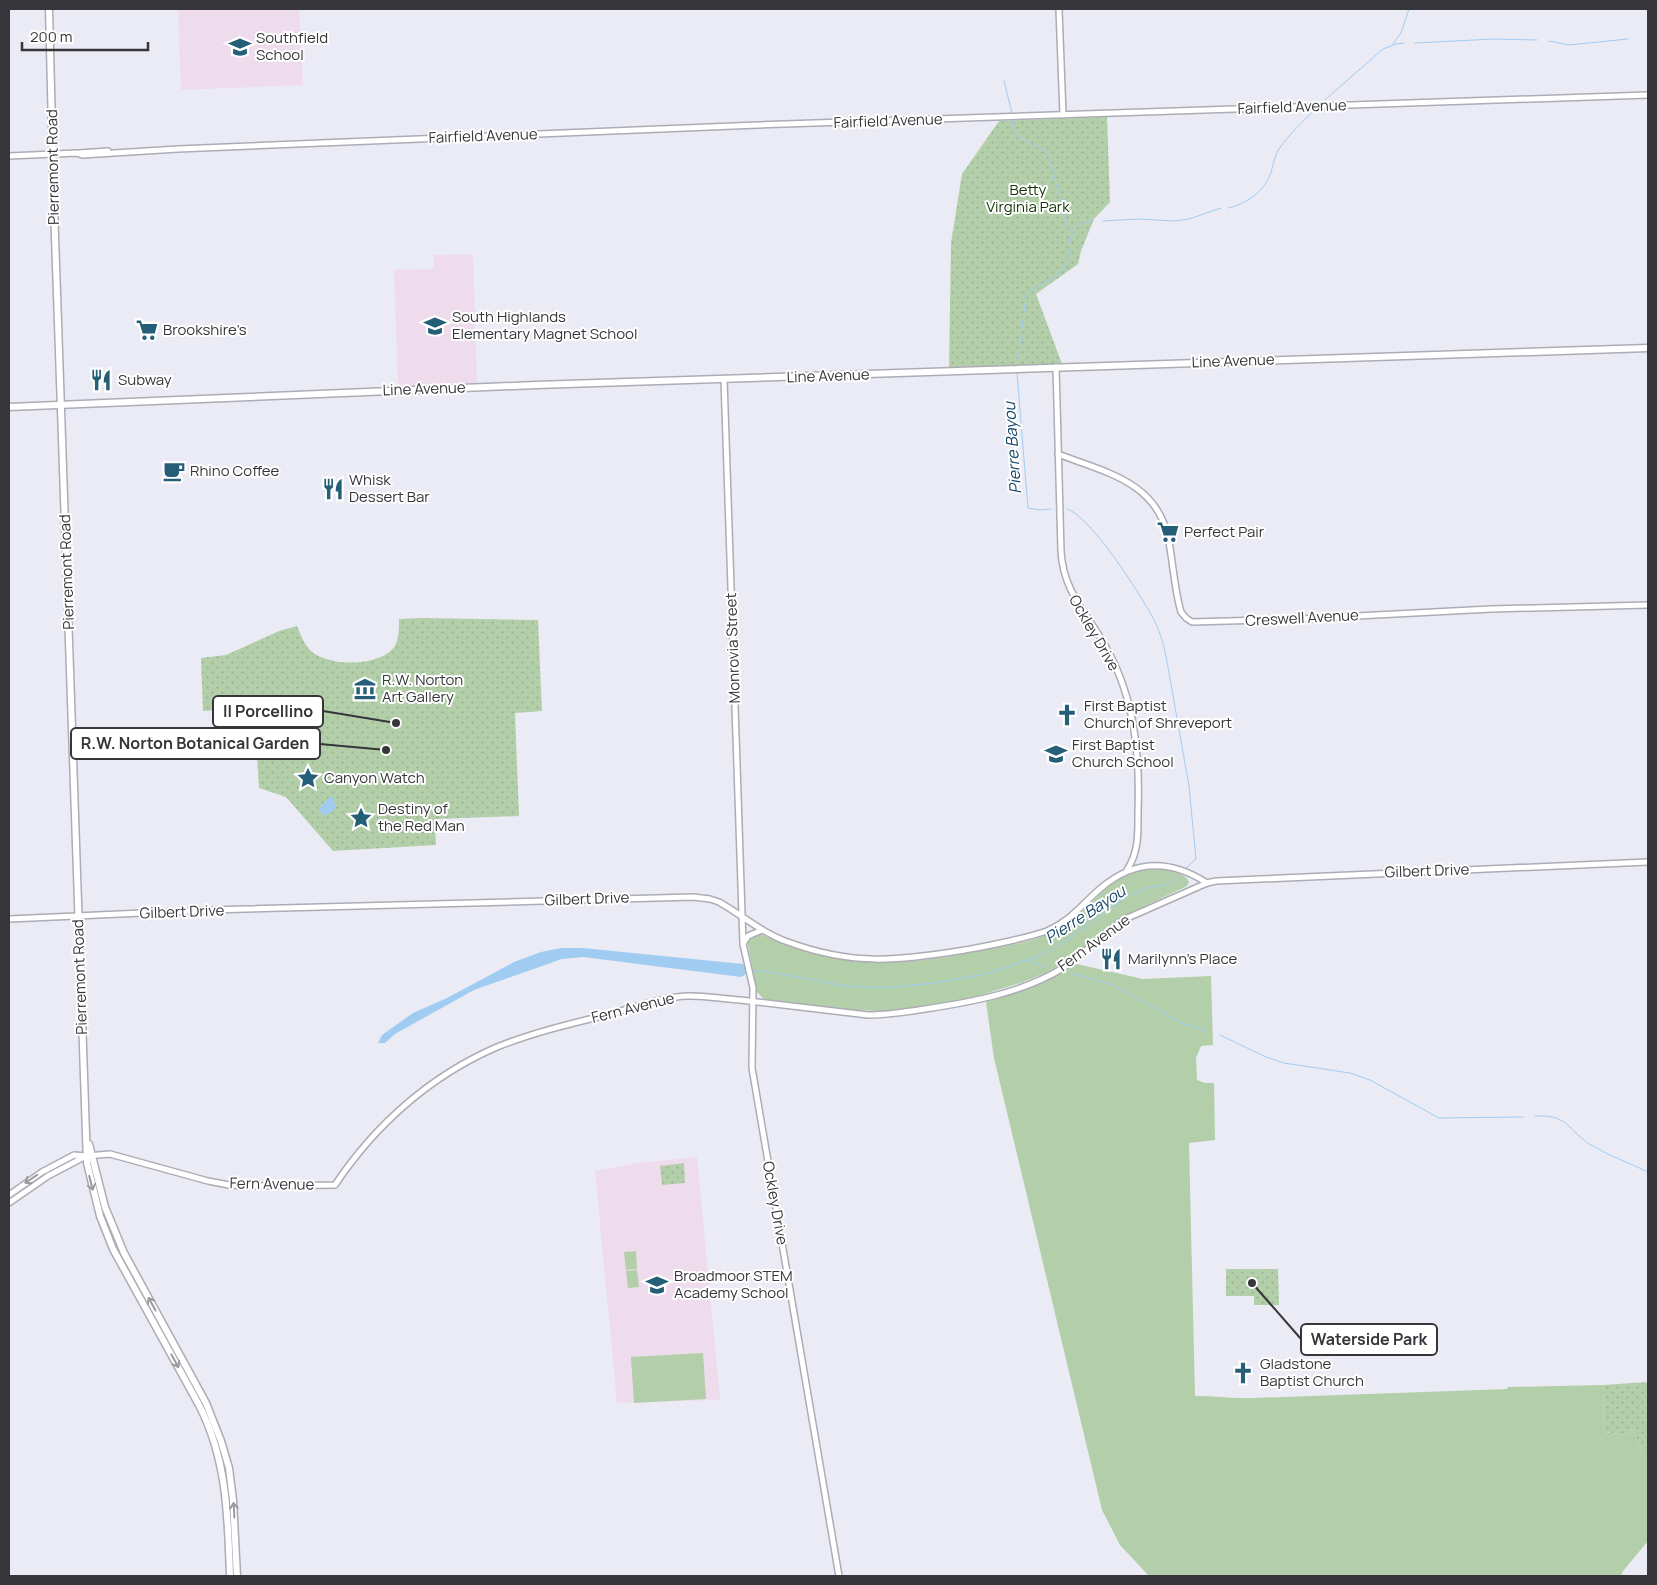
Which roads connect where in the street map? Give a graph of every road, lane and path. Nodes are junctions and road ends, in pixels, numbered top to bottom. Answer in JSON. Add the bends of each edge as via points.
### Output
{"nodes":[{"id":1,"x":49,"y":9,"type":"edge"},
{"id":2,"x":1059,"y":9,"type":"edge"},
{"id":3,"x":1648,"y":95,"type":"edge"},
{"id":4,"x":1063,"y":115,"type":"junction"},
{"id":5,"x":53,"y":154,"type":"junction"},
{"id":6,"x":9,"y":156,"type":"edge"},
{"id":7,"x":1648,"y":348,"type":"edge"},
{"id":8,"x":1056,"y":367,"type":"junction"},
{"id":9,"x":724,"y":379,"type":"junction"},
{"id":10,"x":61,"y":404,"type":"junction"},
{"id":11,"x":9,"y":406,"type":"edge"},
{"id":12,"x":1058,"y":454,"type":"junction"},
{"id":13,"x":1648,"y":605,"type":"edge"},
{"id":14,"x":1648,"y":862,"type":"edge"},
{"id":15,"x":1127,"y":871,"type":"junction"},
{"id":16,"x":1207,"y":882,"type":"junction"},
{"id":17,"x":78,"y":915,"type":"junction"},
{"id":18,"x":9,"y":918,"type":"edge"},
{"id":19,"x":743,"y":918,"type":"junction"},
{"id":20,"x":762,"y":930,"type":"junction"},
{"id":21,"x":744,"y":947,"type":"junction"},
{"id":22,"x":753,"y":1002,"type":"junction"},
{"id":23,"x":89,"y":1156,"type":"junction"},
{"id":24,"x":9,"y":1195,"type":"edge"},
{"id":25,"x":9,"y":1204,"type":"edge"},
{"id":26,"x":123,"y":1260,"type":"junction"},
{"id":27,"x":166,"y":1330,"type":"junction"},
{"id":28,"x":160,"y":1334,"type":"junction"},
{"id":29,"x":212,"y":1426,"type":"junction"},
{"id":30,"x":232,"y":1538,"type":"junction"},
{"id":31,"x":230,"y":1576,"type":"edge"},
{"id":32,"x":237,"y":1576,"type":"edge"},
{"id":33,"x":839,"y":1576,"type":"edge"}],
"edges":[{"from":1,"to":5,"type":"main road","name":"Pierremont Road"},
{"from":2,"to":4,"type":"street"},
{"from":3,"to":4,"type":"street","name":"Fairfield Avenue"},
{"from":4,"to":5,"type":"street","name":"Fairfield Avenue"},
{"from":5,"to":6,"type":"street","name":"Fairfield Avenue"},
{"from":5,"to":10,"type":"main road","name":"Pierremont Road"},
{"from":7,"to":8,"type":"main road","name":"Line Avenue"},
{"from":8,"to":9,"type":"main road","name":"Line Avenue"},
{"from":8,"to":12,"type":"street","name":"Ockley Drive"},
{"from":9,"to":10,"type":"main road","name":"Line Avenue"},
{"from":9,"to":19,"type":"street","name":"Monrovia Street"},
{"from":10,"to":11,"type":"main road","name":"Line Avenue"},
{"from":10,"to":17,"type":"main road","name":"Pierremont Road"},
{"from":12,"to":13,"type":"street","name":"Creswell Avenue","via":[[1129,483],[1150,499],[1166,530],[1181,612],[1192,622]]},
{"from":12,"to":15,"type":"street","name":"Ockley Drive","via":[[1063,570],[1072,595],[1116,669],[1135,728],[1139,780],[1138,840]]},
{"from":14,"to":16,"type":"street","name":"Gilbert Drive"},
{"from":15,"to":16,"type":"street","via":[[1161,865]]},
{"from":15,"to":20,"type":"street","name":"Gilbert Drive","via":[[1102,887],[1069,919],[1047,931],[914,959],[869,960],[823,954]]},
{"from":16,"to":22,"type":"street","name":"Fern Avenue","via":[[1123,920],[1079,957],[1049,976],[976,1001],[880,1015]]},
{"from":17,"to":18,"type":"street","name":"Gilbert Drive"},
{"from":17,"to":19,"type":"street","name":"Gilbert Drive","via":[[693,897],[719,902]]},
{"from":17,"to":23,"type":"main road","name":"Pierremont Road"},
{"from":19,"to":20,"type":"street","name":"Gilbert Drive"},
{"from":19,"to":21,"type":"street","name":"Ockley Drive"},
{"from":20,"to":21,"type":"street","via":[[748,936]]},
{"from":21,"to":22,"type":"street","name":"Ockley Drive"},
{"from":22,"to":23,"type":"street","name":"Fern Avenue","via":[[681,996],[548,1030],[496,1048],[444,1076],[407,1103],[358,1152],[334,1184],[229,1185],[110,1154]]},
{"from":22,"to":33,"type":"street","name":"Ockley Drive","via":[[754,1085]]},
{"from":23,"to":24,"type":"street","name":"Fern Avenue","one_way":true,"via":[[70,1155]]},
{"from":23,"to":25,"type":"street","name":"Fern Avenue","via":[[48,1176]]},
{"from":23,"to":26,"type":"main road","name":"Pierremont Road","via":[[90,1180],[100,1216]]},
{"from":27,"to":26,"type":"main road","name":"Pierremont Road","one_way":true},
{"from":26,"to":28,"type":"main road","name":"Pierremont Road"},
{"from":27,"to":28,"type":"main road"},
{"from":27,"to":29,"type":"main road","name":"Pierremont Road","via":[[206,1403]]},
{"from":28,"to":29,"type":"main road","name":"Pierremont Road","one_way":true},
{"from":29,"to":30,"type":"main road","via":[[226,1458],[233,1500]]},
{"from":30,"to":31,"type":"main road"},
{"from":30,"to":32,"type":"main road"}]}
